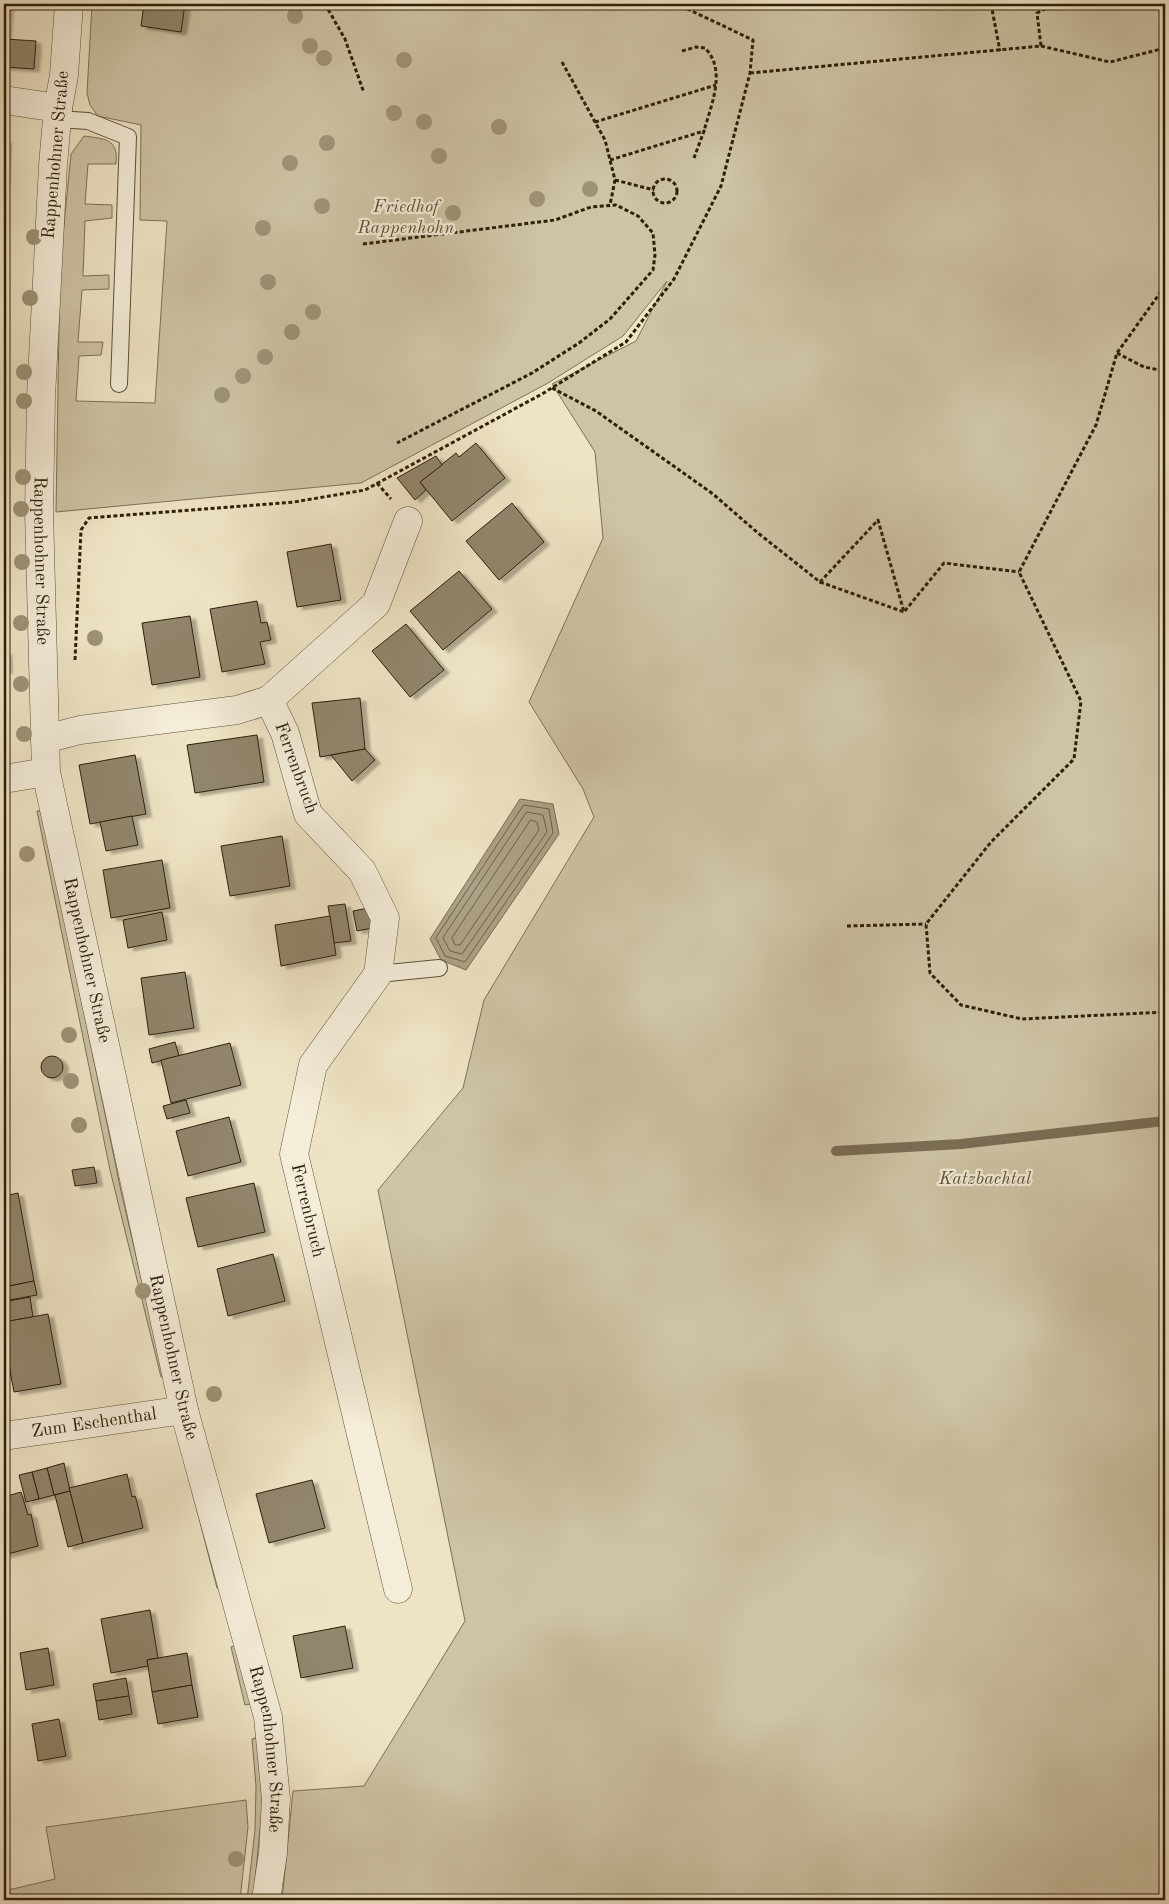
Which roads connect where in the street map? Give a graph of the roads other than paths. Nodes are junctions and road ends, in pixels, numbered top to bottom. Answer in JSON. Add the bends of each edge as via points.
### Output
{"nodes":[{"id":1,"x":69,"y":4,"type":"edge"},
{"id":2,"x":4,"y":100,"type":"edge"},
{"id":3,"x":58,"y":114,"type":"junction"},
{"id":4,"x":119,"y":384,"type":"dead end"},
{"id":5,"x":408,"y":521,"type":"dead end"},
{"id":6,"x":269,"y":700,"type":"junction"},
{"id":7,"x":45,"y":739,"type":"junction"},
{"id":8,"x":46,"y":772,"type":"junction"},
{"id":9,"x":4,"y":779,"type":"edge"},
{"id":10,"x":439,"y":968,"type":"dead end"},
{"id":11,"x":378,"y":974,"type":"junction"},
{"id":12,"x":184,"y":1410,"type":"junction"},
{"id":13,"x":4,"y":1436,"type":"edge"},
{"id":14,"x":398,"y":1589,"type":"dead end"},
{"id":15,"x":266,"y":1900,"type":"edge"}],
"edges":[{"from":1,"to":3,"type":"street","name":"Rappenhohner Straße"},
{"from":2,"to":3,"type":"street"},
{"from":3,"to":4,"type":"lane","via":[[88,121],[128,137]]},
{"from":3,"to":7,"type":"street","name":"Rappenhohner Straße","via":[[46,264],[41,397],[39,512]]},
{"from":5,"to":6,"type":"street","name":"Ferrenbruch","via":[[376,604]]},
{"from":6,"to":7,"type":"street","name":"Ferrenbruch","via":[[237,710],[80,730]]},
{"from":6,"to":11,"type":"street","name":"Ferrenbruch","via":[[285,733],[308,814],[362,871],[384,918]]},
{"from":7,"to":8,"type":"street","name":"Rappenhohner Straße"},
{"from":8,"to":9,"type":"street"},
{"from":8,"to":12,"type":"street","name":"Rappenhohner Straße"},
{"from":10,"to":11,"type":"lane"},
{"from":11,"to":14,"type":"street","name":"Ferrenbruch","via":[[313,1065],[294,1154]]},
{"from":12,"to":13,"type":"street","name":"Zum Eschenthal"},
{"from":12,"to":15,"type":"street","name":"Rappenhohner Straße","via":[[268,1717],[276,1799]]}]}
